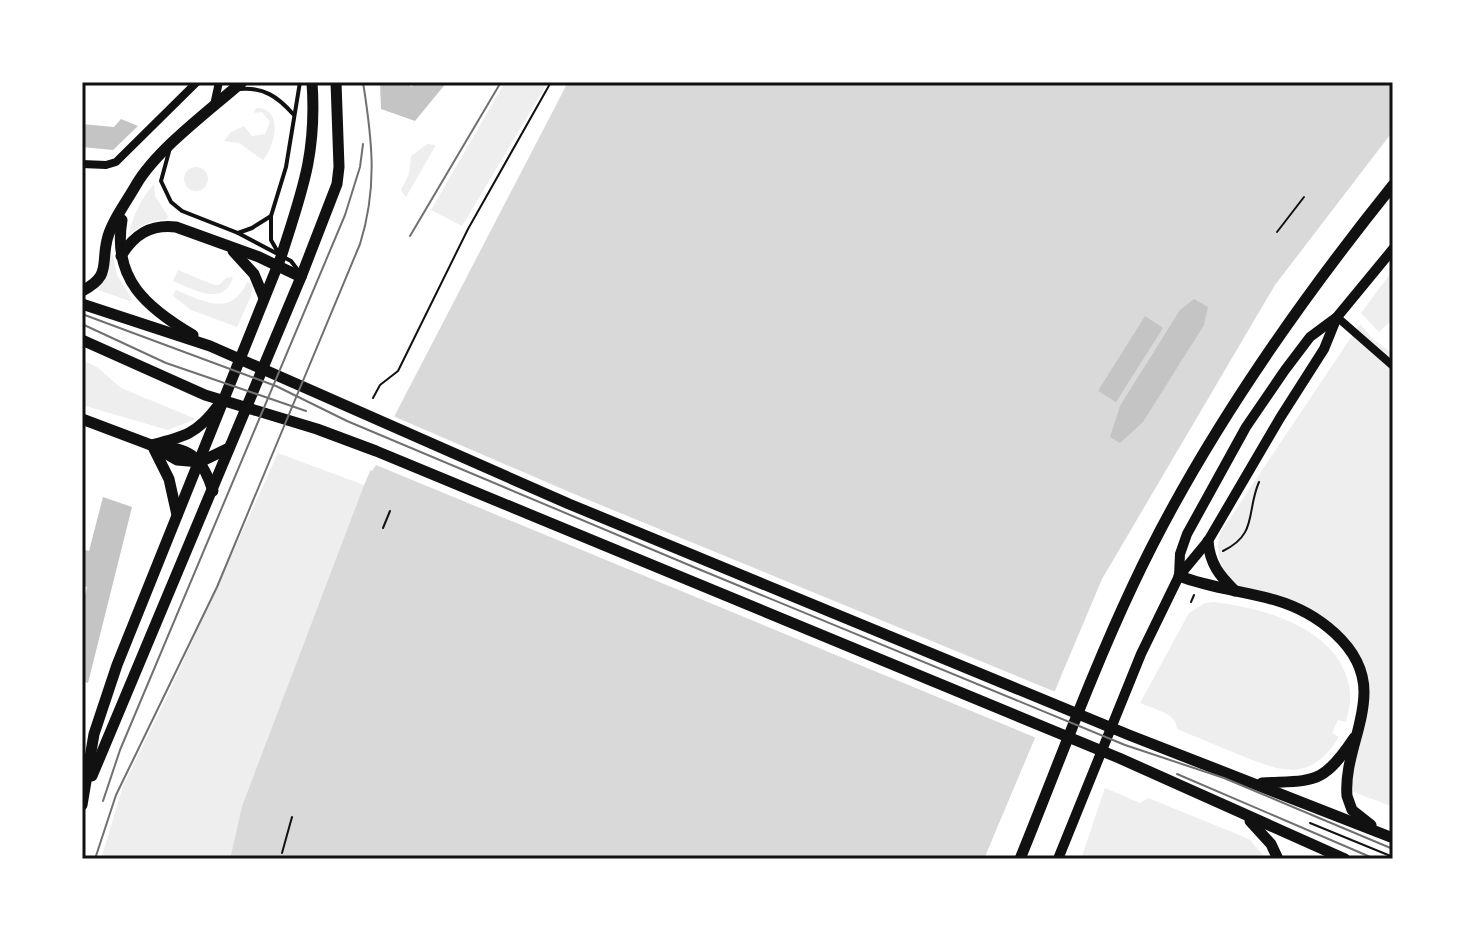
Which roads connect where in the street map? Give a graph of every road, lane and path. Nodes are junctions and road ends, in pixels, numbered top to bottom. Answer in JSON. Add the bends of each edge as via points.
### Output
{"nodes":[{"id":1,"x":197,"y":82,"type":"edge"},
{"id":2,"x":219,"y":82,"type":"edge"},
{"id":3,"x":300,"y":82,"type":"edge"},
{"id":4,"x":312,"y":82,"type":"edge"},
{"id":5,"x":551,"y":82,"type":"edge"},
{"id":6,"x":337,"y":84,"type":"edge"},
{"id":7,"x":237,"y":86,"type":"edge"},
{"id":8,"x":214,"y":106,"type":"junction"},
{"id":9,"x":293,"y":114,"type":"junction"},
{"id":10,"x":171,"y":146,"type":"junction"},
{"id":11,"x":82,"y":164,"type":"edge"},
{"id":12,"x":1393,"y":185,"type":"edge"},
{"id":13,"x":1304,"y":197,"type":"dead end"},
{"id":14,"x":124,"y":208,"type":"junction"},
{"id":15,"x":271,"y":216,"type":"junction"},
{"id":16,"x":1277,"y":232,"type":"dead end"},
{"id":17,"x":238,"y":233,"type":"junction"},
{"id":18,"x":230,"y":248,"type":"junction"},
{"id":19,"x":1393,"y":249,"type":"edge"},
{"id":20,"x":121,"y":256,"type":"junction"},
{"id":21,"x":280,"y":262,"type":"junction"},
{"id":22,"x":301,"y":277,"type":"junction"},
{"id":23,"x":82,"y":291,"type":"edge"},
{"id":24,"x":264,"y":298,"type":"junction"},
{"id":25,"x":82,"y":304,"type":"edge"},
{"id":26,"x":1337,"y":317,"type":"junction"},
{"id":27,"x":82,"y":341,"type":"edge"},
{"id":28,"x":210,"y":346,"type":"junction"},
{"id":29,"x":1393,"y":366,"type":"edge"},
{"id":30,"x":224,"y":397,"type":"junction"},
{"id":31,"x":373,"y":398,"type":"dead end"},
{"id":32,"x":82,"y":419,"type":"edge"},
{"id":33,"x":151,"y":445,"type":"junction"},
{"id":34,"x":231,"y":447,"type":"junction"},
{"id":35,"x":200,"y":462,"type":"junction"},
{"id":36,"x":1259,"y":482,"type":"dead end"},
{"id":37,"x":213,"y":491,"type":"junction"},
{"id":38,"x":390,"y":511,"type":"dead end"},
{"id":39,"x":177,"y":518,"type":"junction"},
{"id":40,"x":383,"y":528,"type":"dead end"},
{"id":41,"x":1208,"y":541,"type":"junction"},
{"id":42,"x":1211,"y":562,"type":"junction"},
{"id":43,"x":1179,"y":576,"type":"junction"},
{"id":44,"x":1235,"y":591,"type":"junction"},
{"id":45,"x":1355,"y":738,"type":"junction"},
{"id":46,"x":1256,"y":783,"type":"junction"},
{"id":47,"x":86,"y":792,"type":"junction"},
{"id":48,"x":82,"y":805,"type":"edge"},
{"id":49,"x":1244,"y":815,"type":"junction"},
{"id":50,"x":292,"y":817,"type":"dead end"},
{"id":51,"x":1310,"y":823,"type":"dead end"},
{"id":52,"x":1389,"y":836,"type":"edge"},
{"id":53,"x":282,"y":853,"type":"dead end"},
{"id":54,"x":1393,"y":857,"type":"edge"},
{"id":55,"x":1020,"y":859,"type":"edge"},
{"id":56,"x":1058,"y":859,"type":"edge"},
{"id":57,"x":1278,"y":859,"type":"edge"},
{"id":58,"x":1345,"y":859,"type":"edge"}],
"edges":[{"from":1,"to":11,"type":"street","via":[[116,162]]},
{"from":2,"to":8,"type":"street"},
{"from":3,"to":9,"type":"lane"},
{"from":4,"to":21,"type":"main road","via":[[309,166]]},
{"from":5,"to":31,"type":"path","via":[[468,229],[398,371]]},
{"from":6,"to":22,"type":"main road","via":[[337,184]]},
{"from":7,"to":8,"type":"main road"},
{"from":7,"to":9,"type":"lane","via":[[276,96]]},
{"from":8,"to":10,"type":"main road"},
{"from":9,"to":15,"type":"lane","via":[[286,167]]},
{"from":10,"to":14,"type":"main road","via":[[138,181]]},
{"from":10,"to":17,"type":"lane","via":[[161,181],[164,193],[182,211]]},
{"from":12,"to":55,"type":"main road","via":[[1263,359],[1210,444],[1134,583]]},
{"from":13,"to":16,"type":"path"},
{"from":14,"to":20,"type":"main road"},
{"from":14,"to":23,"type":"main road","via":[[107,239],[100,277]]},
{"from":15,"to":17,"type":"lane"},
{"from":15,"to":21,"type":"lane","via":[[271,240]]},
{"from":17,"to":21,"type":"lane"},
{"from":18,"to":20,"type":"main road","via":[[163,226],[140,233]]},
{"from":18,"to":21,"type":"main road"},
{"from":18,"to":24,"type":"main road","via":[[254,274]]},
{"from":19,"to":26,"type":"street"},
{"from":20,"to":28,"type":"main road","via":[[139,293],[162,317]]},
{"from":21,"to":22,"type":"main road"},
{"from":21,"to":24,"type":"main road"},
{"from":22,"to":34,"type":"main road"},
{"from":24,"to":30,"type":"main road"},
{"from":25,"to":28,"type":"main road"},
{"from":26,"to":29,"type":"street"},
{"from":26,"to":41,"type":"street","via":[[1324,349]]},
{"from":26,"to":43,"type":"street","via":[[1310,337],[1246,427],[1187,534]]},
{"from":27,"to":49,"type":"main road","via":[[205,395],[376,451],[1119,758]]},
{"from":28,"to":46,"type":"main road","via":[[569,504]]},
{"from":30,"to":33,"type":"main road","via":[[194,432]]},
{"from":30,"to":35,"type":"main road"},
{"from":32,"to":33,"type":"main road"},
{"from":33,"to":35,"type":"main road","via":[[177,460]]},
{"from":33,"to":39,"type":"main road","via":[[169,479]]},
{"from":34,"to":35,"type":"main road"},
{"from":34,"to":37,"type":"main road"},
{"from":35,"to":37,"type":"main road"},
{"from":35,"to":39,"type":"main road"},
{"from":36,"to":42,"type":"path","via":[[1248,530]]},
{"from":37,"to":47,"type":"main road"},
{"from":38,"to":40,"type":"path"},
{"from":39,"to":47,"type":"main road","via":[[94,734]]},
{"from":41,"to":42,"type":"main road"},
{"from":41,"to":43,"type":"street"},
{"from":42,"to":44,"type":"main road"},
{"from":43,"to":44,"type":"main road"},
{"from":43,"to":56,"type":"street","via":[[1141,654]]},
{"from":44,"to":45,"type":"main road","via":[[1294,607],[1347,646],[1364,690]]},
{"from":45,"to":46,"type":"main road","via":[[1320,777]]},
{"from":45,"to":52,"type":"main road","via":[[1348,802]]},
{"from":46,"to":52,"type":"main road"},
{"from":47,"to":48,"type":"main road"},
{"from":49,"to":57,"type":"main road"},
{"from":49,"to":58,"type":"main road"},
{"from":50,"to":53,"type":"path"},
{"from":51,"to":54,"type":"path"}]}
